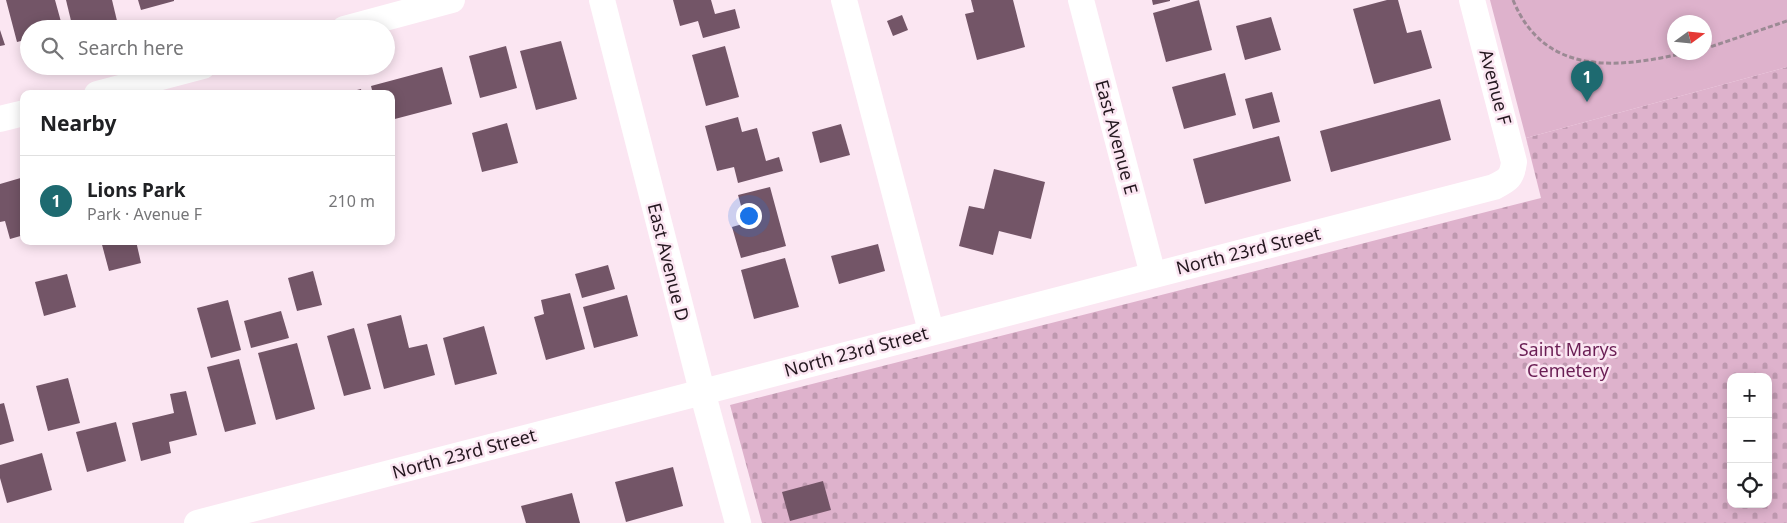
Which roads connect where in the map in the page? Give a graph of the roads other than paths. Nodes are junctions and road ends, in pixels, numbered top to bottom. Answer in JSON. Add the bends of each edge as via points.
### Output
{"nodes":[{"id":1,"x":452,"y":0,"type":"edge"},
{"id":2,"x":602,"y":0,"type":"edge"},
{"id":3,"x":844,"y":0,"type":"edge"},
{"id":4,"x":1081,"y":0,"type":"edge"},
{"id":5,"x":1472,"y":0,"type":"edge"},
{"id":6,"x":378,"y":20,"type":"edge"},
{"id":7,"x":169,"y":75,"type":"edge"},
{"id":8,"x":112,"y":90,"type":"edge"},
{"id":9,"x":20,"y":113,"type":"edge"},
{"id":10,"x":0,"y":119,"type":"edge"},
{"id":11,"x":1513,"y":174,"type":"joint"},
{"id":12,"x":1153,"y":275,"type":"junction"},
{"id":13,"x":931,"y":332,"type":"junction"},
{"id":14,"x":702,"y":391,"type":"junction"},
{"id":15,"x":197,"y":523,"type":"edge"},
{"id":16,"x":738,"y":523,"type":"edge"}],
"edges":[{"from":1,"to":6,"type":"street"},
{"from":2,"to":14,"type":"street","name":"East Avenue D"},
{"from":3,"to":13,"type":"street"},
{"from":4,"to":12,"type":"street","name":"East Avenue E"},
{"from":5,"to":11,"type":"street","name":"Avenue F","via":[[1512,150]]},
{"from":7,"to":8,"type":"street"},
{"from":9,"to":10,"type":"street"},
{"from":11,"to":12,"type":"street","name":"North 23rd Street","via":[[1494,187]]},
{"from":12,"to":13,"type":"street","name":"North 23rd Street"},
{"from":13,"to":14,"type":"street","name":"North 23rd Street"},
{"from":14,"to":15,"type":"street","name":"North 23rd Street"},
{"from":14,"to":16,"type":"street","name":"East Avenue D"}]}
